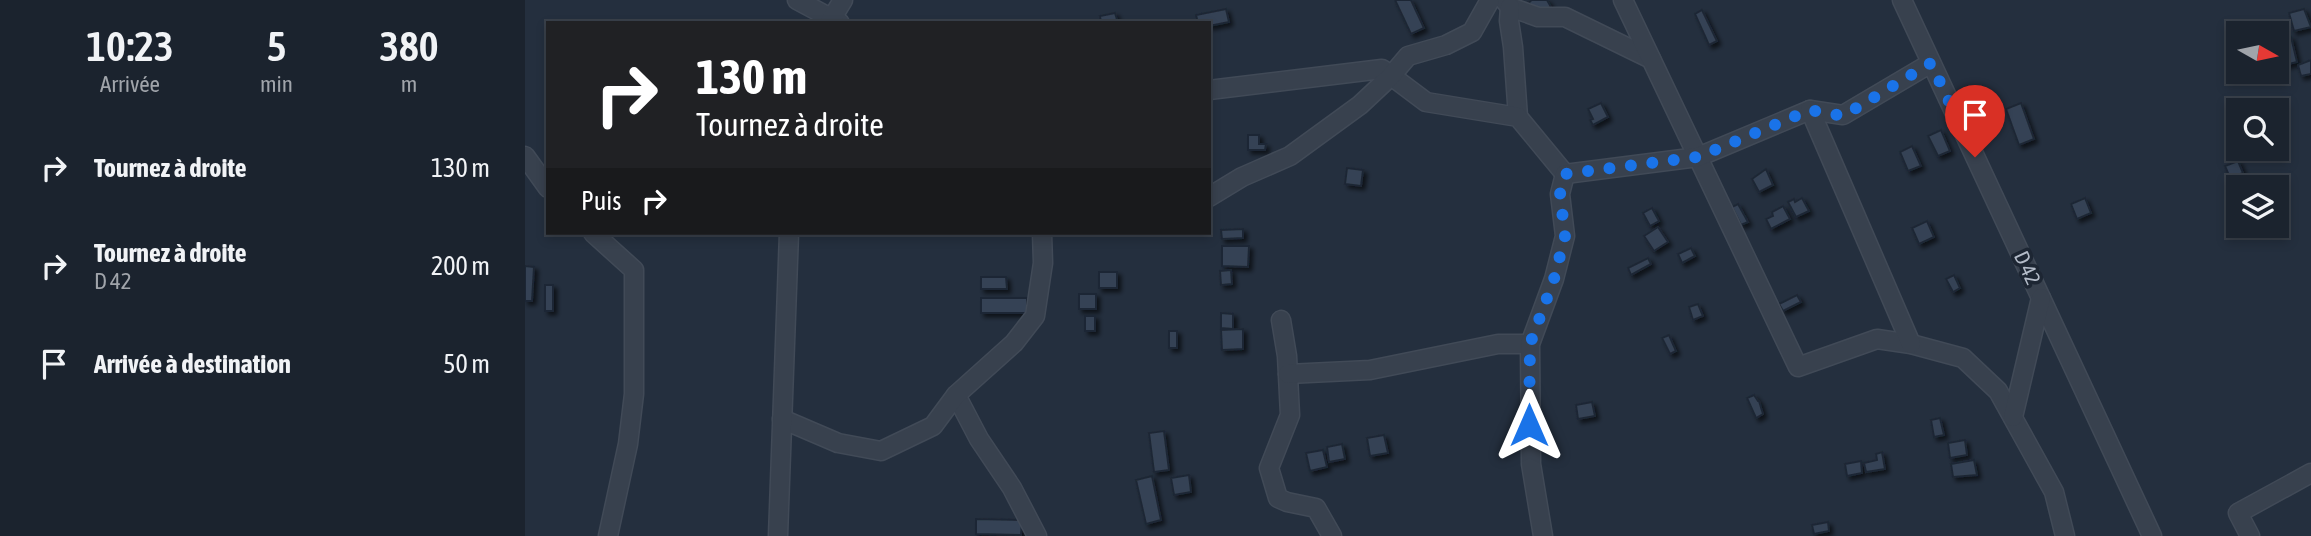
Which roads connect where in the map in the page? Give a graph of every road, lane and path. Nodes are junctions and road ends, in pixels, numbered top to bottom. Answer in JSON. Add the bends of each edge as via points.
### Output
{"nodes":[{"id":1,"x":797,"y":0,"type":"edge"},
{"id":2,"x":843,"y":0,"type":"edge"},
{"id":3,"x":1490,"y":0,"type":"edge"},
{"id":4,"x":1623,"y":0,"type":"edge"},
{"id":5,"x":1902,"y":0,"type":"edge"},
{"id":6,"x":1507,"y":4,"type":"edge"},
{"id":7,"x":834,"y":21,"type":"edge"},
{"id":8,"x":1651,"y":59,"type":"junction"},
{"id":9,"x":1931,"y":63,"type":"junction"},
{"id":10,"x":1391,"y":76,"type":"junction"},
{"id":11,"x":1211,"y":89,"type":"edge"},
{"id":12,"x":1810,"y":110,"type":"junction"},
{"id":13,"x":1518,"y":117,"type":"junction"},
{"id":14,"x":525,"y":156,"type":"edge"},
{"id":15,"x":1698,"y":157,"type":"junction"},
{"id":16,"x":1565,"y":174,"type":"junction"},
{"id":17,"x":546,"y":185,"type":"edge"},
{"id":18,"x":1211,"y":196,"type":"edge"},
{"id":19,"x":595,"y":235,"type":"edge"},
{"id":20,"x":789,"y":235,"type":"edge"},
{"id":21,"x":1047,"y":236,"type":"edge"},
{"id":22,"x":2041,"y":298,"type":"junction"},
{"id":23,"x":1281,"y":320,"type":"dead end"},
{"id":24,"x":1530,"y":344,"type":"junction"},
{"id":25,"x":1912,"y":344,"type":"junction"},
{"id":26,"x":1288,"y":374,"type":"junction"},
{"id":27,"x":957,"y":395,"type":"junction"},
{"id":28,"x":2013,"y":417,"type":"junction"},
{"id":29,"x":782,"y":419,"type":"junction"},
{"id":30,"x":2311,"y":473,"type":"edge"},
{"id":31,"x":608,"y":536,"type":"edge"},
{"id":32,"x":778,"y":536,"type":"edge"},
{"id":33,"x":1037,"y":536,"type":"edge"},
{"id":34,"x":1332,"y":536,"type":"edge"},
{"id":35,"x":1543,"y":536,"type":"edge"},
{"id":36,"x":2065,"y":536,"type":"edge"},
{"id":37,"x":2153,"y":536,"type":"edge"},
{"id":38,"x":2250,"y":536,"type":"edge"}],
"edges":[{"from":1,"to":7,"type":"street"},
{"from":2,"to":7,"type":"street"},
{"from":3,"to":10,"type":"street","via":[[1472,32],[1408,56]]},
{"from":4,"to":8,"type":"street"},
{"from":5,"to":9,"type":"street","name":"D 42","number":"D 42"},
{"from":6,"to":8,"type":"street","via":[[1538,17],[1565,17]]},
{"from":6,"to":13,"type":"street"},
{"from":8,"to":15,"type":"street"},
{"from":9,"to":12,"type":"street","via":[[1843,116]]},
{"from":9,"to":22,"type":"street","name":"D 42","number":"D 42"},
{"from":10,"to":11,"type":"street","via":[[1381,69]]},
{"from":10,"to":13,"type":"street","via":[[1426,102]]},
{"from":10,"to":18,"type":"street","via":[[1290,156]]},
{"from":12,"to":15,"type":"street"},
{"from":12,"to":25,"type":"street"},
{"from":13,"to":16,"type":"street"},
{"from":14,"to":17,"type":"street"},
{"from":15,"to":16,"type":"street"},
{"from":15,"to":25,"type":"street","via":[[1798,367],[1877,339]]},
{"from":16,"to":24,"type":"street","via":[[1560,194],[1565,236]]},
{"from":19,"to":31,"type":"street","via":[[633,270],[634,394]]},
{"from":20,"to":29,"type":"street"},
{"from":21,"to":27,"type":"street","via":[[1035,316],[1014,343]]},
{"from":22,"to":28,"type":"street"},
{"from":22,"to":37,"type":"street","name":"D 42","number":"D 42"},
{"from":23,"to":26,"type":"street"},
{"from":24,"to":26,"type":"street","via":[[1461,350],[1370,370]]},
{"from":24,"to":35,"type":"street","via":[[1531,464]]},
{"from":25,"to":28,"type":"street","via":[[1963,358],[1998,391]]},
{"from":26,"to":34,"type":"street","via":[[1290,415],[1269,468],[1278,498],[1316,508]]},
{"from":27,"to":29,"type":"street","via":[[933,426],[881,451],[838,443]]},
{"from":27,"to":33,"type":"street"},
{"from":28,"to":36,"type":"street","via":[[2054,492]]},
{"from":29,"to":32,"type":"street"},
{"from":30,"to":38,"type":"street","via":[[2238,513]]}]}
